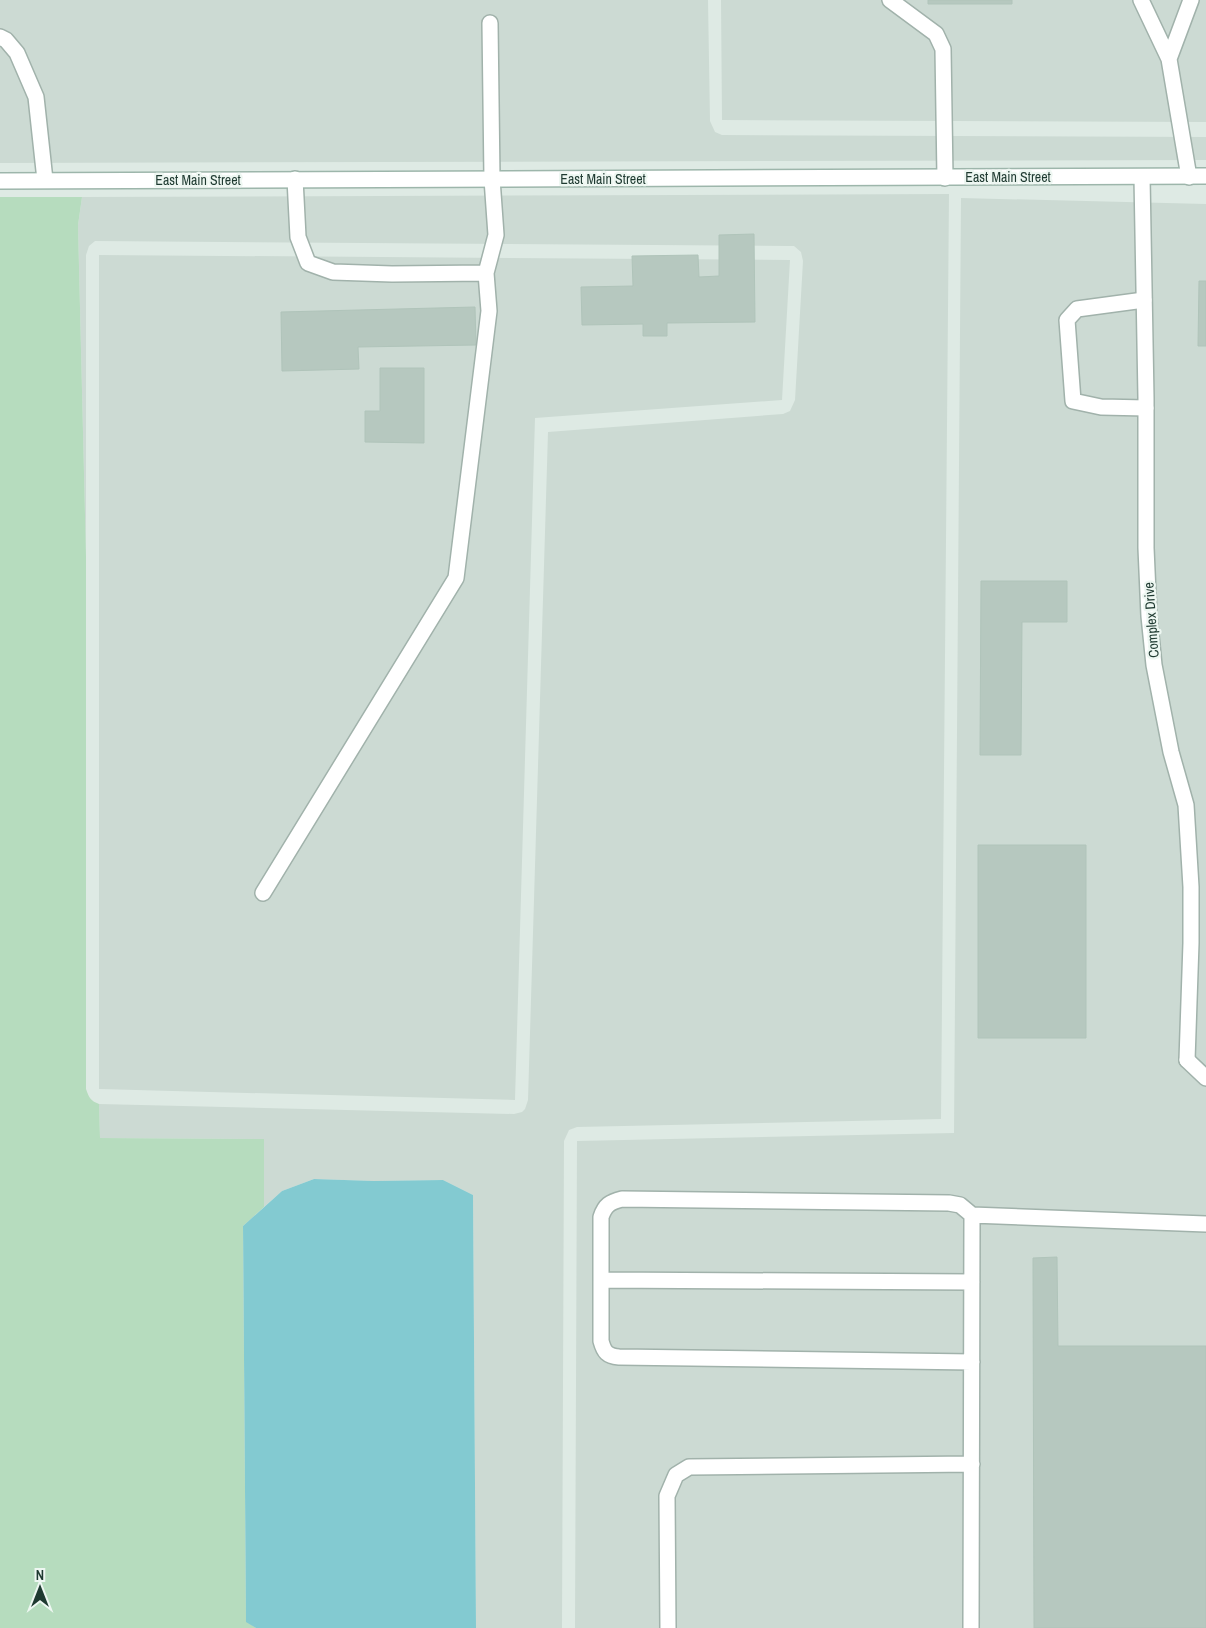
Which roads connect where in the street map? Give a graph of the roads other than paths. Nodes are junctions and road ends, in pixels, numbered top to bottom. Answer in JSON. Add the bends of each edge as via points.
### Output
{"nodes":[{"id":1,"x":890,"y":0,"type":"edge"},
{"id":2,"x":1142,"y":0,"type":"edge"},
{"id":3,"x":1191,"y":0,"type":"edge"},
{"id":4,"x":490,"y":23,"type":"dead end"},
{"id":5,"x":0,"y":37,"type":"edge"},
{"id":6,"x":1169,"y":59,"type":"junction"},
{"id":7,"x":1206,"y":176,"type":"edge"},
{"id":8,"x":1142,"y":177,"type":"junction"},
{"id":9,"x":1188,"y":177,"type":"junction"},
{"id":10,"x":945,"y":178,"type":"junction"},
{"id":11,"x":0,"y":180,"type":"edge"},
{"id":12,"x":45,"y":180,"type":"junction"},
{"id":13,"x":295,"y":180,"type":"junction"},
{"id":14,"x":492,"y":180,"type":"junction"},
{"id":15,"x":486,"y":273,"type":"junction"},
{"id":16,"x":1144,"y":300,"type":"junction"},
{"id":17,"x":1146,"y":408,"type":"junction"},
{"id":18,"x":263,"y":893,"type":"dead end"},
{"id":19,"x":1206,"y":1078,"type":"edge"},
{"id":20,"x":972,"y":1215,"type":"junction"},
{"id":21,"x":1206,"y":1224,"type":"edge"},
{"id":22,"x":601,"y":1280,"type":"junction"},
{"id":23,"x":972,"y":1282,"type":"junction"},
{"id":24,"x":972,"y":1362,"type":"junction"},
{"id":25,"x":972,"y":1464,"type":"junction"},
{"id":26,"x":668,"y":1628,"type":"edge"},
{"id":27,"x":971,"y":1628,"type":"edge"}],
"edges":[{"from":1,"to":10,"type":"main road","via":[[936,34],[943,49]]},
{"from":2,"to":6,"type":"main road"},
{"from":3,"to":6,"type":"main road"},
{"from":4,"to":14,"type":"main road"},
{"from":5,"to":12,"type":"main road","via":[[17,53],[36,97]]},
{"from":6,"to":9,"type":"main road"},
{"from":7,"to":9,"type":"main road","name":"East Main Street"},
{"from":8,"to":9,"type":"main road","name":"East Main Street"},
{"from":8,"to":10,"type":"main road","name":"East Main Street"},
{"from":8,"to":16,"type":"main road","name":"Complex Drive"},
{"from":10,"to":14,"type":"main road","name":"East Main Street"},
{"from":11,"to":12,"type":"main road","name":"East Main Street"},
{"from":12,"to":13,"type":"main road","name":"East Main Street"},
{"from":13,"to":14,"type":"main road","name":"East Main Street"},
{"from":13,"to":15,"type":"main road","via":[[298,237],[308,263],[333,272]]},
{"from":14,"to":15,"type":"main road","via":[[496,235]]},
{"from":15,"to":18,"type":"main road","via":[[488,311],[456,578]]},
{"from":16,"to":17,"type":"main road","name":"Complex Drive"},
{"from":16,"to":17,"type":"main road","via":[[1077,309],[1067,320],[1074,401],[1101,407]]},
{"from":17,"to":19,"type":"main road","name":"Complex Drive","via":[[1149,616],[1154,665],[1171,752],[1186,805],[1191,943],[1187,1060]]},
{"from":20,"to":21,"type":"main road"},
{"from":20,"to":22,"type":"main road","via":[[960,1205],[949,1203],[622,1199],[610,1202],[601,1217]]},
{"from":20,"to":23,"type":"main road"},
{"from":22,"to":23,"type":"main road"},
{"from":22,"to":24,"type":"main road","via":[[601,1341],[609,1356]]},
{"from":23,"to":24,"type":"main road"},
{"from":24,"to":25,"type":"main road"},
{"from":25,"to":26,"type":"main road","via":[[689,1467],[676,1475],[667,1496]]},
{"from":25,"to":27,"type":"main road"}]}
